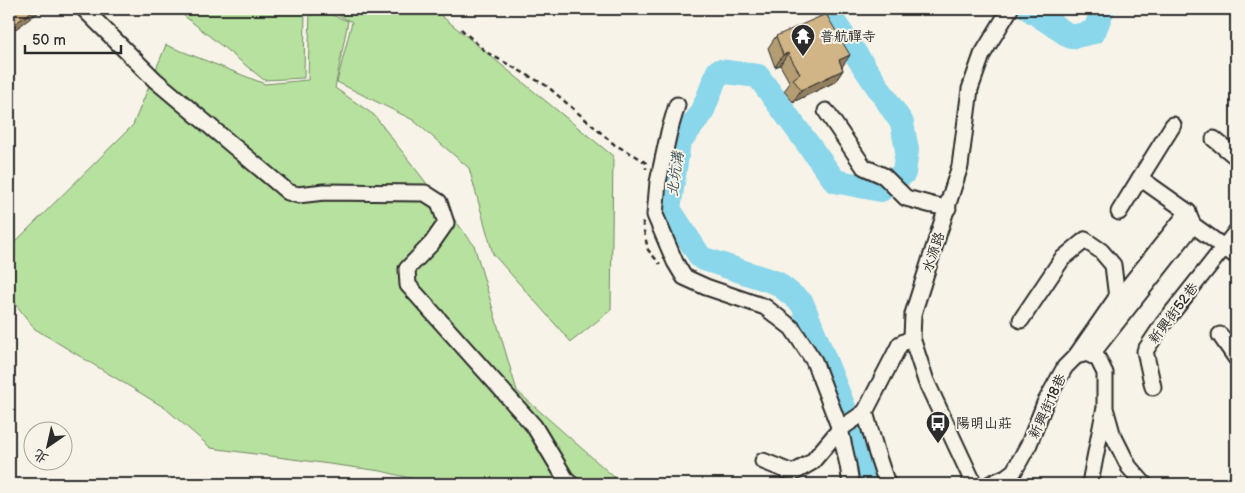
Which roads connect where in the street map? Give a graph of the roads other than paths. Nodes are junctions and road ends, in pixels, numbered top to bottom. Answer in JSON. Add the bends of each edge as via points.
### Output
{"nodes":[{"id":1,"x":84,"y":9,"type":"edge"},
{"id":2,"x":1008,"y":13,"type":"edge"},
{"id":3,"x":677,"y":106,"type":"dead end"},
{"id":4,"x":826,"y":111,"type":"dead end"},
{"id":5,"x":1173,"y":125,"type":"dead end"},
{"id":6,"x":1214,"y":138,"type":"dead end"},
{"id":7,"x":1236,"y":157,"type":"edge"},
{"id":8,"x":1140,"y":178,"type":"junction"},
{"id":9,"x":948,"y":208,"type":"junction"},
{"id":10,"x":1119,"y":212,"type":"dead end"},
{"id":11,"x":1190,"y":218,"type":"junction"},
{"id":12,"x":1236,"y":232,"type":"edge"},
{"id":13,"x":1224,"y":247,"type":"junction"},
{"id":14,"x":1236,"y":256,"type":"edge"},
{"id":15,"x":1122,"y":302,"type":"junction"},
{"id":16,"x":1021,"y":320,"type":"dead end"},
{"id":17,"x":1220,"y":335,"type":"dead end"},
{"id":18,"x":912,"y":338,"type":"junction"},
{"id":19,"x":1091,"y":355,"type":"junction"},
{"id":20,"x":1076,"y":356,"type":"junction"},
{"id":21,"x":1236,"y":358,"type":"edge"},
{"id":22,"x":1153,"y":387,"type":"dead end"},
{"id":23,"x":1105,"y":408,"type":"junction"},
{"id":24,"x":866,"y":412,"type":"junction"},
{"id":25,"x":840,"y":429,"type":"junction"},
{"id":26,"x":763,"y":461,"type":"dead end"},
{"id":27,"x":1091,"y":478,"type":"dead end"},
{"id":28,"x":571,"y":484,"type":"edge"},
{"id":29,"x":851,"y":484,"type":"edge"},
{"id":30,"x":887,"y":484,"type":"edge"},
{"id":31,"x":974,"y":484,"type":"edge"},
{"id":32,"x":990,"y":484,"type":"edge"},
{"id":33,"x":1144,"y":484,"type":"edge"}],
"edges":[{"from":1,"to":28,"type":"street","via":[[154,80],[288,192],[298,195],[324,192],[425,193],[439,202],[446,223],[432,244],[406,269],[408,285],[534,426]]},
{"from":2,"to":9,"type":"street","name":"水源路","via":[[982,55],[970,89],[960,166]]},
{"from":3,"to":25,"type":"street","via":[[658,182],[655,215],[675,262],[684,277],[765,307],[792,328],[814,361]]},
{"from":4,"to":9,"type":"street","via":[[864,168],[884,176],[906,198]]},
{"from":5,"to":8,"type":"street"},
{"from":6,"to":7,"type":"street"},
{"from":8,"to":10,"type":"street"},
{"from":8,"to":11,"type":"street"},
{"from":9,"to":18,"type":"street","name":"水源路","via":[[913,314]]},
{"from":11,"to":13,"type":"street"},
{"from":11,"to":15,"type":"street"},
{"from":12,"to":13,"type":"street","name":"新興街52巷"},
{"from":13,"to":14,"type":"street"},
{"from":13,"to":22,"type":"street","name":"新興街52巷","via":[[1145,351]]},
{"from":15,"to":16,"type":"street","via":[[1113,265],[1085,240],[1062,259]]},
{"from":15,"to":19,"type":"street"},
{"from":15,"to":20,"type":"street","name":"新興街18巷"},
{"from":17,"to":21,"type":"street"},
{"from":18,"to":24,"type":"street","via":[[900,344]]},
{"from":18,"to":31,"type":"street","name":"水源路","via":[[926,381]]},
{"from":19,"to":20,"type":"street"},
{"from":19,"to":23,"type":"street","via":[[1098,359],[1105,373]]},
{"from":20,"to":32,"type":"street","name":"新興街18巷","via":[[1065,367],[1045,403],[1014,471]]},
{"from":23,"to":27,"type":"street"},
{"from":23,"to":33,"type":"street","via":[[1112,433],[1129,467]]},
{"from":24,"to":25,"type":"street"},
{"from":24,"to":30,"type":"street"},
{"from":25,"to":26,"type":"street","via":[[812,462],[794,473]]},
{"from":25,"to":29,"type":"street"}]}
